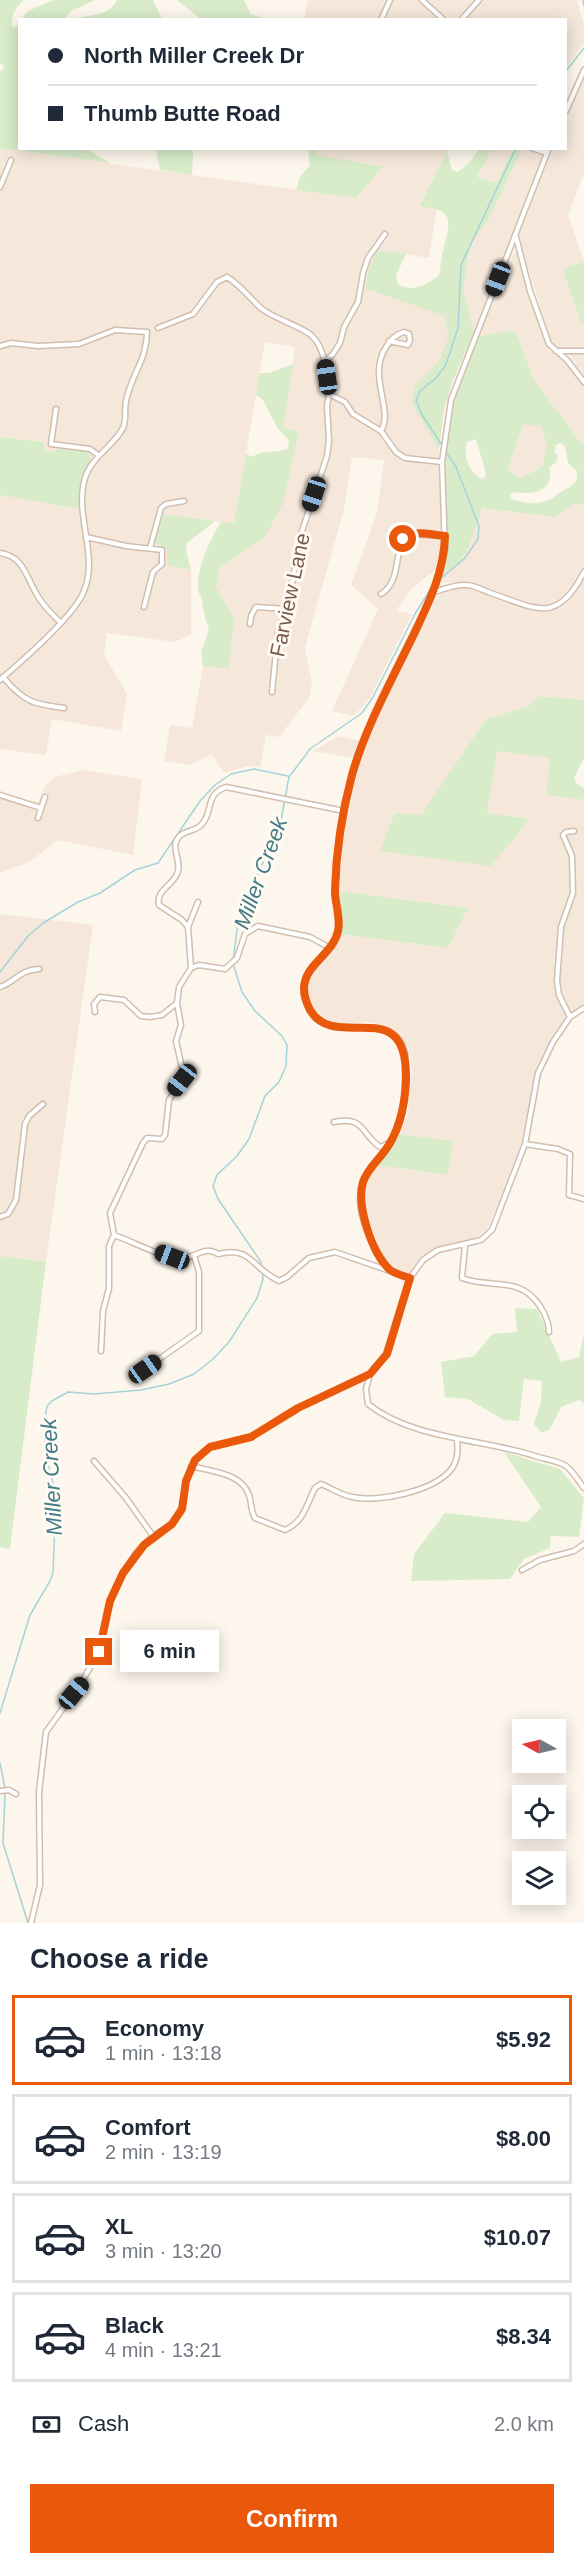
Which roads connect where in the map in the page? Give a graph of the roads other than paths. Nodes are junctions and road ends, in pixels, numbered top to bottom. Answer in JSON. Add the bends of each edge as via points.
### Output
{"nodes":[{"id":1,"x":390,"y":0,"type":"edge"},
{"id":2,"x":422,"y":0,"type":"edge"},
{"id":3,"x":479,"y":0,"type":"edge"},
{"id":4,"x":382,"y":18,"type":"edge"},
{"id":5,"x":442,"y":18,"type":"edge"},
{"id":6,"x":463,"y":18,"type":"edge"},
{"id":7,"x":584,"y":70,"type":"edge"},
{"id":8,"x":567,"y":109,"type":"edge"},
{"id":9,"x":548,"y":151,"type":"edge"},
{"id":10,"x":11,"y":160,"type":"dead end"},
{"id":11,"x":0,"y":187,"type":"edge"},
{"id":12,"x":385,"y":234,"type":"dead end"},
{"id":13,"x":515,"y":236,"type":"junction"},
{"id":14,"x":158,"y":328,"type":"dead end"},
{"id":15,"x":389,"y":341,"type":"junction"},
{"id":16,"x":0,"y":346,"type":"edge"},
{"id":17,"x":555,"y":351,"type":"junction"},
{"id":18,"x":584,"y":351,"type":"edge"},
{"id":19,"x":325,"y":361,"type":"junction"},
{"id":20,"x":584,"y":382,"type":"edge"},
{"id":21,"x":329,"y":394,"type":"junction"},
{"id":22,"x":56,"y":409,"type":"dead end"},
{"id":23,"x":381,"y":431,"type":"junction"},
{"id":24,"x":98,"y":455,"type":"junction"},
{"id":25,"x":442,"y":462,"type":"junction"},
{"id":26,"x":184,"y":501,"type":"dead end"},
{"id":27,"x":445,"y":536,"type":"junction"},
{"id":28,"x":86,"y":537,"type":"junction"},
{"id":29,"x":150,"y":548,"type":"junction"},
{"id":30,"x":0,"y":553,"type":"edge"},
{"id":31,"x":584,"y":572,"type":"edge"},
{"id":32,"x":434,"y":592,"type":"junction"},
{"id":33,"x":381,"y":594,"type":"dead end"},
{"id":34,"x":144,"y":607,"type":"dead end"},
{"id":35,"x":287,"y":609,"type":"junction"},
{"id":36,"x":60,"y":622,"type":"junction"},
{"id":37,"x":250,"y":624,"type":"dead end"},
{"id":38,"x":2,"y":679,"type":"edge"},
{"id":39,"x":272,"y":692,"type":"dead end"},
{"id":40,"x":64,"y":708,"type":"dead end"},
{"id":41,"x":0,"y":795,"type":"edge"},
{"id":42,"x":45,"y":797,"type":"dead end"},
{"id":43,"x":42,"y":808,"type":"junction"},
{"id":44,"x":344,"y":811,"type":"junction"},
{"id":45,"x":38,"y":818,"type":"dead end"},
{"id":46,"x":574,"y":831,"type":"dead end"},
{"id":47,"x":198,"y":902,"type":"dead end"},
{"id":48,"x":188,"y":927,"type":"junction"},
{"id":49,"x":330,"y":948,"type":"junction"},
{"id":50,"x":191,"y":968,"type":"junction"},
{"id":51,"x":39,"y":969,"type":"dead end"},
{"id":52,"x":0,"y":987,"type":"edge"},
{"id":53,"x":177,"y":1003,"type":"junction"},
{"id":54,"x":584,"y":1008,"type":"edge"},
{"id":55,"x":95,"y":1012,"type":"dead end"},
{"id":56,"x":570,"y":1017,"type":"junction"},
{"id":57,"x":43,"y":1104,"type":"dead end"},
{"id":58,"x":334,"y":1122,"type":"dead end"},
{"id":59,"x":390,"y":1143,"type":"junction"},
{"id":60,"x":525,"y":1144,"type":"junction"},
{"id":61,"x":584,"y":1199,"type":"edge"},
{"id":62,"x":0,"y":1217,"type":"edge"},
{"id":63,"x":114,"y":1235,"type":"junction"},
{"id":64,"x":465,"y":1245,"type":"junction"},
{"id":65,"x":194,"y":1255,"type":"junction"},
{"id":66,"x":390,"y":1271,"type":"junction"},
{"id":67,"x":410,"y":1278,"type":"junction"},
{"id":68,"x":549,"y":1332,"type":"dead end"},
{"id":69,"x":101,"y":1351,"type":"dead end"},
{"id":70,"x":145,"y":1369,"type":"dead end"},
{"id":71,"x":370,"y":1374,"type":"junction"},
{"id":72,"x":457,"y":1440,"type":"junction"},
{"id":73,"x":94,"y":1461,"type":"dead end"},
{"id":74,"x":191,"y":1466,"type":"junction"},
{"id":75,"x":584,"y":1488,"type":"edge"},
{"id":76,"x":153,"y":1536,"type":"junction"},
{"id":77,"x":584,"y":1544,"type":"edge"},
{"id":78,"x":522,"y":1570,"type":"dead end"},
{"id":79,"x":0,"y":1791,"type":"edge"},
{"id":80,"x":16,"y":1794,"type":"dead end"},
{"id":81,"x":32,"y":1923,"type":"edge"}],
"edges":[{"from":1,"to":4,"type":"street"},
{"from":2,"to":5,"type":"street"},
{"from":3,"to":6,"type":"street"},
{"from":7,"to":8,"type":"street"},
{"from":9,"to":13,"type":"street"},
{"from":10,"to":11,"type":"street"},
{"from":12,"to":19,"type":"street","via":[[369,258],[358,302],[340,343]]},
{"from":13,"to":17,"type":"street","via":[[532,298]]},
{"from":13,"to":25,"type":"street","via":[[451,400]]},
{"from":14,"to":19,"type":"street","via":[[193,314],[217,282],[227,277],[270,314],[312,335]]},
{"from":15,"to":15,"type":"street","via":[[396,334],[409,334],[408,345]]},
{"from":15,"to":23,"type":"street","via":[[380,356],[378,372],[384,412]]},
{"from":16,"to":24,"type":"street","via":[[79,344],[116,330],[147,332],[147,348],[125,402],[124,426]]},
{"from":17,"to":18,"type":"street"},
{"from":17,"to":20,"type":"street"},
{"from":19,"to":21,"type":"street","name":"Farview Lane"},
{"from":21,"to":23,"type":"street"},
{"from":21,"to":35,"type":"street","name":"Farview Lane","via":[[327,456],[302,531]]},
{"from":22,"to":24,"type":"street","via":[[51,444],[90,449]]},
{"from":23,"to":25,"type":"street","via":[[405,458]]},
{"from":24,"to":28,"type":"street","via":[[90,466],[83,492]]},
{"from":25,"to":27,"type":"street"},
{"from":26,"to":29,"type":"street","via":[[161,508]]},
{"from":27,"to":32,"type":"street"},
{"from":27,"to":33,"type":"street","via":[[408,534],[403,539],[393,581]]},
{"from":28,"to":29,"type":"street"},
{"from":28,"to":36,"type":"street","via":[[90,559],[86,586],[74,608]]},
{"from":29,"to":34,"type":"street","via":[[162,550],[164,556],[153,572]]},
{"from":30,"to":36,"type":"street","via":[[21,563],[46,608]]},
{"from":31,"to":32,"type":"street","via":[[566,601],[554,608],[536,608],[469,585]]},
{"from":32,"to":44,"type":"street","via":[[361,744]]},
{"from":35,"to":37,"type":"street","via":[[256,607]]},
{"from":35,"to":39,"type":"street","name":"Farview Lane","via":[[278,631]]},
{"from":36,"to":38,"type":"street"},
{"from":38,"to":40,"type":"street","via":[[35,704]]},
{"from":41,"to":43,"type":"street"},
{"from":42,"to":43,"type":"street"},
{"from":43,"to":45,"type":"street"},
{"from":44,"to":48,"type":"street","via":[[226,787],[218,789],[205,821],[177,839],[177,875],[158,900],[159,905]]},
{"from":44,"to":49,"type":"street","via":[[336,879],[339,931]]},
{"from":46,"to":56,"type":"street","via":[[563,835],[572,856],[573,893],[561,927],[558,981]]},
{"from":47,"to":48,"type":"street"},
{"from":48,"to":50,"type":"street"},
{"from":49,"to":50,"type":"street","via":[[310,937],[258,926],[245,934],[237,958],[225,969],[199,965]]},
{"from":49,"to":59,"type":"street","via":[[308,971],[304,987],[314,1016],[327,1026],[381,1029],[396,1038],[404,1052],[406,1080],[401,1118]]},
{"from":50,"to":53,"type":"street","via":[[179,987]]},
{"from":51,"to":52,"type":"street","via":[[26,970]]},
{"from":53,"to":55,"type":"street","via":[[162,1015],[150,1017],[141,1016],[124,1000],[100,997],[94,1004]]},
{"from":53,"to":63,"type":"street","via":[[181,1025],[176,1041],[182,1080],[171,1094],[165,1135],[162,1139],[147,1138],[143,1143],[110,1213]]},
{"from":54,"to":56,"type":"street"},
{"from":56,"to":60,"type":"street","via":[[538,1073]]},
{"from":57,"to":62,"type":"street","via":[[25,1124],[16,1200],[8,1214]]},
{"from":58,"to":59,"type":"street","via":[[354,1121],[380,1147]]},
{"from":59,"to":66,"type":"street","via":[[364,1180],[360,1194],[361,1213]]},
{"from":60,"to":61,"type":"street","via":[[570,1154],[568,1190],[573,1197]]},
{"from":60,"to":64,"type":"street","via":[[492,1230],[481,1240]]},
{"from":63,"to":65,"type":"street","via":[[172,1257]]},
{"from":63,"to":69,"type":"street"},
{"from":64,"to":67,"type":"street","via":[[438,1250],[423,1260]]},
{"from":64,"to":68,"type":"street","via":[[462,1278],[524,1289],[543,1311]]},
{"from":65,"to":66,"type":"street","via":[[203,1250],[218,1254],[242,1252],[279,1281],[309,1258],[335,1252]]},
{"from":65,"to":70,"type":"street","via":[[199,1272],[199,1331]]},
{"from":66,"to":67,"type":"street"},
{"from":67,"to":71,"type":"street","via":[[387,1354]]},
{"from":71,"to":72,"type":"street","via":[[368,1404],[378,1412]]},
{"from":71,"to":74,"type":"street","via":[[298,1408],[251,1437],[210,1447]]},
{"from":72,"to":74,"type":"street","via":[[458,1456],[452,1469],[429,1485],[414,1491],[361,1498],[349,1497],[321,1484],[315,1488],[300,1519],[285,1530],[255,1518],[250,1496],[232,1476]]},
{"from":72,"to":75,"type":"street","via":[[515,1449],[566,1466]]},
{"from":73,"to":76,"type":"street"},
{"from":74,"to":76,"type":"street","via":[[182,1509],[172,1524]]},
{"from":76,"to":81,"type":"street","via":[[123,1573],[110,1601],[99,1652],[46,1732],[39,1792],[40,1885]]},
{"from":77,"to":78,"type":"street"},
{"from":79,"to":80,"type":"street"}]}
